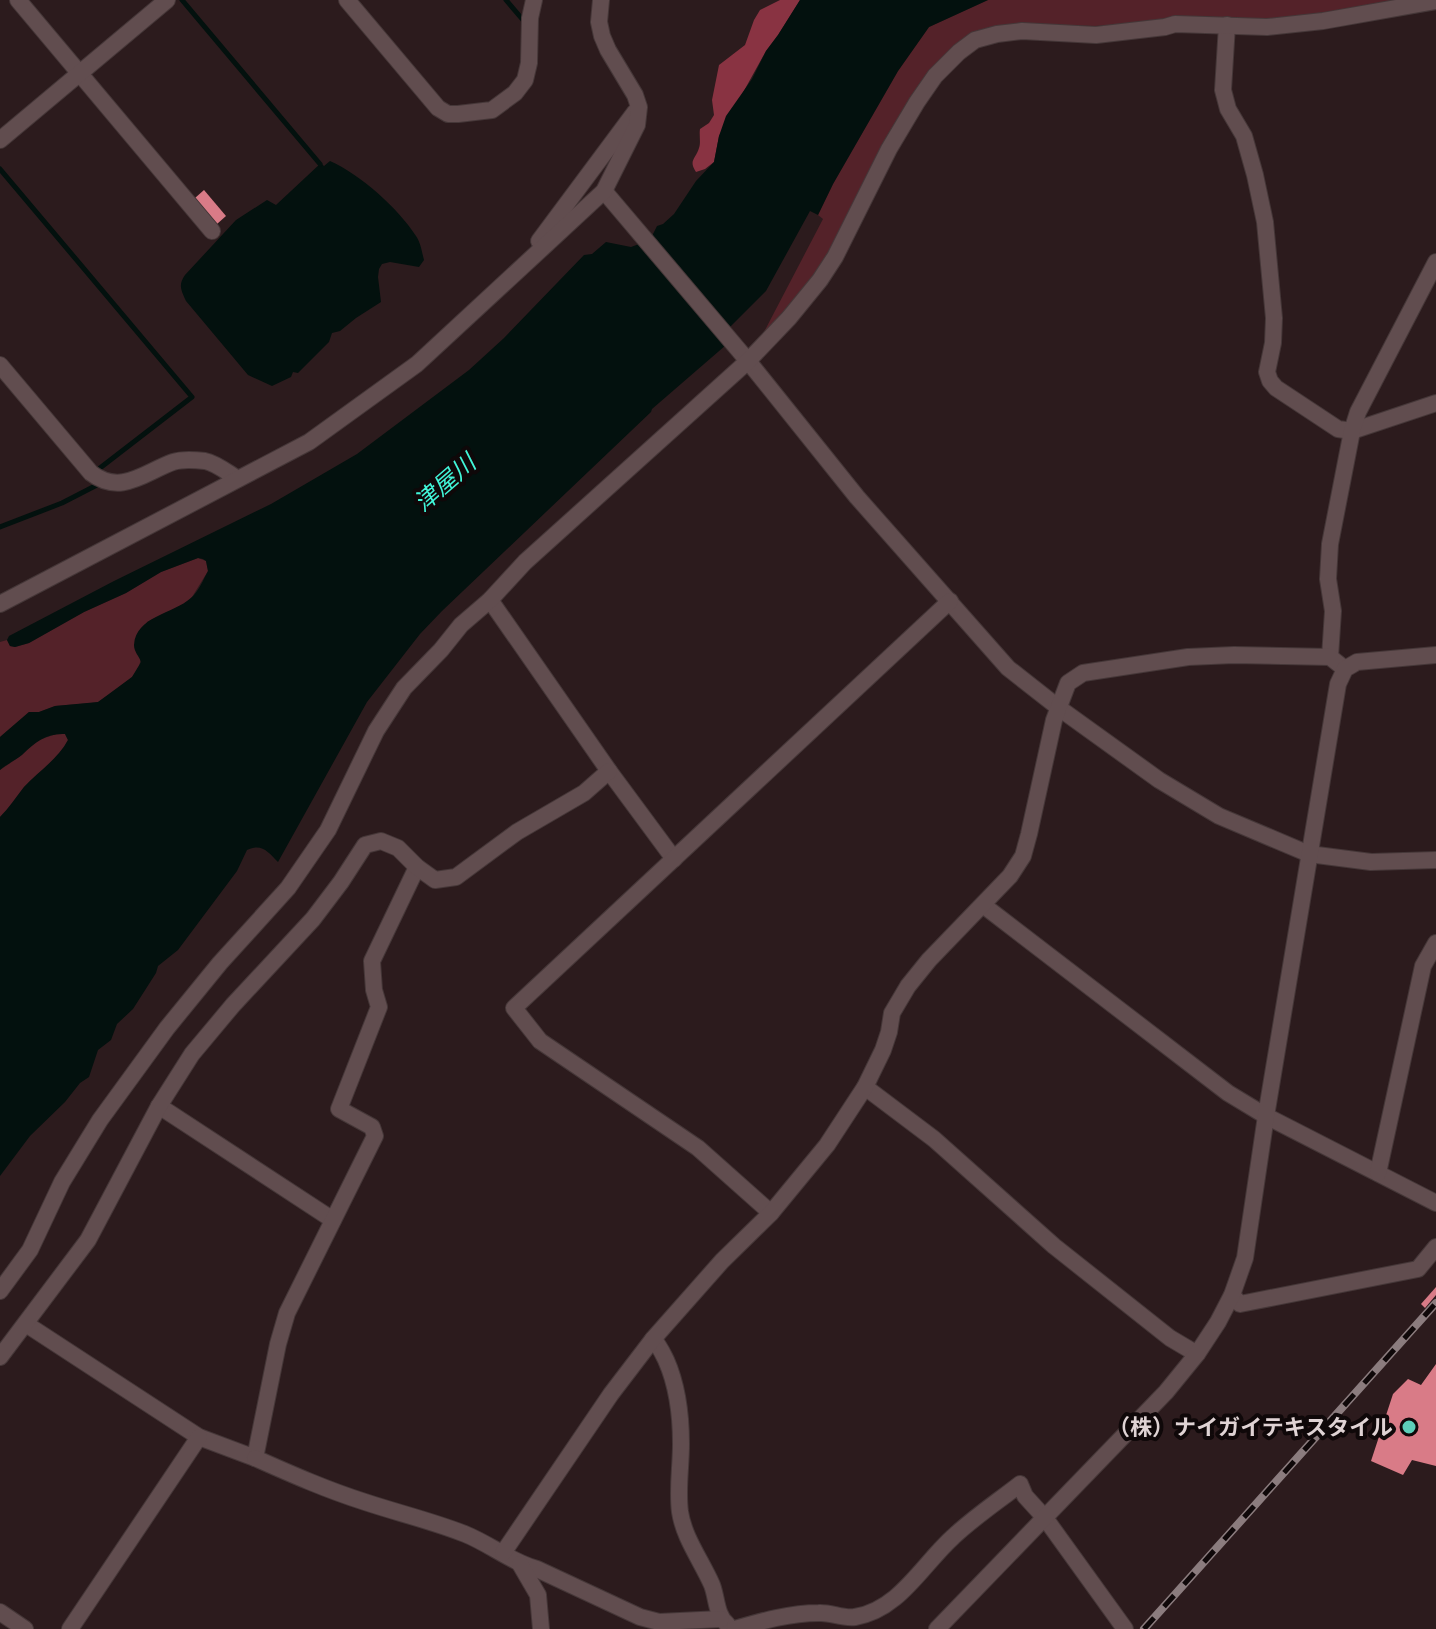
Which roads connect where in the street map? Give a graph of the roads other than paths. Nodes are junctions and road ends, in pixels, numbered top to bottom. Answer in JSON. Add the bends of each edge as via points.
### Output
{"nodes":[{"id":1,"x":18,"y":0,"type":"edge"},
{"id":2,"x":167,"y":0,"type":"edge"},
{"id":3,"x":347,"y":0,"type":"edge"},
{"id":4,"x":534,"y":0,"type":"edge"},
{"id":5,"x":601,"y":0,"type":"edge"},
{"id":6,"x":1436,"y":1,"type":"edge"},
{"id":7,"x":1227,"y":25,"type":"junction"},
{"id":8,"x":79,"y":73,"type":"junction"},
{"id":9,"x":639,"y":107,"type":"junction"},
{"id":10,"x":0,"y":140,"type":"edge"},
{"id":11,"x":609,"y":197,"type":"junction"},
{"id":12,"x":212,"y":231,"type":"dead end"},
{"id":13,"x":1436,"y":262,"type":"edge"},
{"id":14,"x":472,"y":313,"type":"junction"},
{"id":15,"x":748,"y":361,"type":"junction"},
{"id":16,"x":0,"y":365,"type":"edge"},
{"id":17,"x":1436,"y":403,"type":"edge"},
{"id":18,"x":1352,"y":431,"type":"junction"},
{"id":19,"x":238,"y":479,"type":"junction"},
{"id":20,"x":490,"y":600,"type":"junction"},
{"id":21,"x":950,"y":601,"type":"junction"},
{"id":22,"x":0,"y":604,"type":"edge"},
{"id":23,"x":1436,"y":655,"type":"edge"},
{"id":24,"x":1330,"y":657,"type":"junction"},
{"id":25,"x":1345,"y":669,"type":"junction"},
{"id":26,"x":1059,"y":708,"type":"junction"},
{"id":27,"x":609,"y":771,"type":"junction"},
{"id":28,"x":1309,"y":854,"type":"junction"},
{"id":29,"x":674,"y":859,"type":"junction"},
{"id":30,"x":1436,"y":860,"type":"edge"},
{"id":31,"x":417,"y":867,"type":"junction"},
{"id":32,"x":983,"y":905,"type":"junction"},
{"id":33,"x":1436,"y":943,"type":"edge"},
{"id":34,"x":865,"y":1087,"type":"junction"},
{"id":35,"x":159,"y":1106,"type":"junction"},
{"id":36,"x":1266,"y":1116,"type":"junction"},
{"id":37,"x":1378,"y":1173,"type":"junction"},
{"id":38,"x":1436,"y":1203,"type":"edge"},
{"id":39,"x":771,"y":1213,"type":"junction"},
{"id":40,"x":333,"y":1220,"type":"junction"},
{"id":41,"x":1436,"y":1247,"type":"edge"},
{"id":42,"x":0,"y":1291,"type":"edge"},
{"id":43,"x":1232,"y":1295,"type":"junction"},
{"id":44,"x":26,"y":1324,"type":"junction"},
{"id":45,"x":653,"y":1339,"type":"junction"},
{"id":46,"x":1197,"y":1354,"type":"junction"},
{"id":47,"x":0,"y":1357,"type":"edge"},
{"id":48,"x":199,"y":1437,"type":"junction"},
{"id":49,"x":255,"y":1458,"type":"junction"},
{"id":50,"x":1045,"y":1518,"type":"junction"},
{"id":51,"x":503,"y":1553,"type":"junction"},
{"id":52,"x":520,"y":1564,"type":"junction"},
{"id":53,"x":0,"y":1612,"type":"edge"},
{"id":54,"x":729,"y":1626,"type":"edge"},
{"id":55,"x":25,"y":1629,"type":"edge"},
{"id":56,"x":70,"y":1629,"type":"edge"},
{"id":57,"x":541,"y":1629,"type":"edge"},
{"id":58,"x":937,"y":1629,"type":"edge"},
{"id":59,"x":1125,"y":1629,"type":"edge"}],
"edges":[{"from":1,"to":8,"type":"street"},
{"from":2,"to":8,"type":"street"},
{"from":3,"to":4,"type":"street","via":[[438,108],[458,114],[492,110],[525,80]]},
{"from":5,"to":9,"type":"street","via":[[602,36]]},
{"from":6,"to":7,"type":"street","via":[[1281,26]]},
{"from":7,"to":15,"type":"street","via":[[1175,24],[1096,35],[1022,31],[975,40],[935,76],[917,102],[820,280]]},
{"from":7,"to":18,"type":"street","via":[[1223,90],[1244,136],[1265,222],[1274,318],[1267,372],[1276,388],[1338,429]]},
{"from":8,"to":10,"type":"street"},
{"from":8,"to":12,"type":"street"},
{"from":9,"to":11,"type":"street"},
{"from":9,"to":14,"type":"street","via":[[543,237]]},
{"from":11,"to":14,"type":"street"},
{"from":11,"to":15,"type":"street"},
{"from":13,"to":18,"type":"street"},
{"from":14,"to":19,"type":"street","via":[[417,364],[309,442]]},
{"from":15,"to":20,"type":"street","via":[[525,562]]},
{"from":15,"to":21,"type":"street","via":[[857,497]]},
{"from":16,"to":19,"type":"street","via":[[99,479],[133,481],[176,460],[209,461]]},
{"from":17,"to":18,"type":"street"},
{"from":18,"to":24,"type":"street","via":[[1330,544]]},
{"from":19,"to":22,"type":"street"},
{"from":20,"to":27,"type":"street"},
{"from":20,"to":42,"type":"street","via":[[404,688],[376,731],[328,830],[288,888],[184,1007],[100,1120],[62,1182],[30,1250]]},
{"from":21,"to":26,"type":"street","via":[[1008,668]]},
{"from":21,"to":29,"type":"street"},
{"from":23,"to":25,"type":"street","via":[[1357,662]]},
{"from":24,"to":25,"type":"street"},
{"from":24,"to":26,"type":"street","via":[[1188,657],[1083,673],[1068,683]]},
{"from":25,"to":28,"type":"street","via":[[1338,684]]},
{"from":26,"to":28,"type":"street","via":[[1207,809]]},
{"from":26,"to":32,"type":"street","via":[[1023,856]]},
{"from":27,"to":29,"type":"street"},
{"from":27,"to":31,"type":"street","via":[[456,877],[435,880]]},
{"from":28,"to":30,"type":"street","via":[[1371,862]]},
{"from":28,"to":36,"type":"street"},
{"from":29,"to":39,"type":"street","via":[[514,1008],[540,1041],[698,1148]]},
{"from":31,"to":35,"type":"street","via":[[398,848],[381,841],[365,845],[313,919],[201,1044]]},
{"from":31,"to":40,"type":"street","via":[[372,961],[379,1007],[339,1109],[372,1127],[375,1136]]},
{"from":32,"to":34,"type":"street","via":[[908,986],[892,1013],[883,1050]]},
{"from":32,"to":36,"type":"street","via":[[1228,1093]]},
{"from":33,"to":37,"type":"street","via":[[1423,966]]},
{"from":34,"to":39,"type":"street","via":[[827,1145]]},
{"from":34,"to":46,"type":"street","via":[[934,1139],[1054,1246]]},
{"from":35,"to":40,"type":"street"},
{"from":35,"to":44,"type":"street","via":[[88,1240]]},
{"from":36,"to":37,"type":"street"},
{"from":36,"to":43,"type":"street","via":[[1245,1258]]},
{"from":37,"to":38,"type":"street"},
{"from":39,"to":45,"type":"street"},
{"from":40,"to":49,"type":"street","via":[[287,1313]]},
{"from":41,"to":43,"type":"street","via":[[1418,1269],[1240,1304]]},
{"from":43,"to":46,"type":"street"},
{"from":44,"to":47,"type":"street"},
{"from":44,"to":48,"type":"street"},
{"from":45,"to":51,"type":"street"},
{"from":45,"to":54,"type":"street","via":[[674,1379],[679,1402],[684,1533]]},
{"from":46,"to":50,"type":"street"},
{"from":48,"to":49,"type":"street"},
{"from":48,"to":56,"type":"street"},
{"from":49,"to":51,"type":"street"},
{"from":50,"to":54,"type":"street","via":[[1020,1484],[953,1537],[898,1596],[879,1608],[853,1618],[820,1612]]},
{"from":50,"to":58,"type":"street"},
{"from":50,"to":59,"type":"street"},
{"from":51,"to":52,"type":"street"},
{"from":52,"to":54,"type":"street","via":[[640,1617]]},
{"from":52,"to":57,"type":"street","via":[[538,1595]]},
{"from":53,"to":55,"type":"street"}]}
